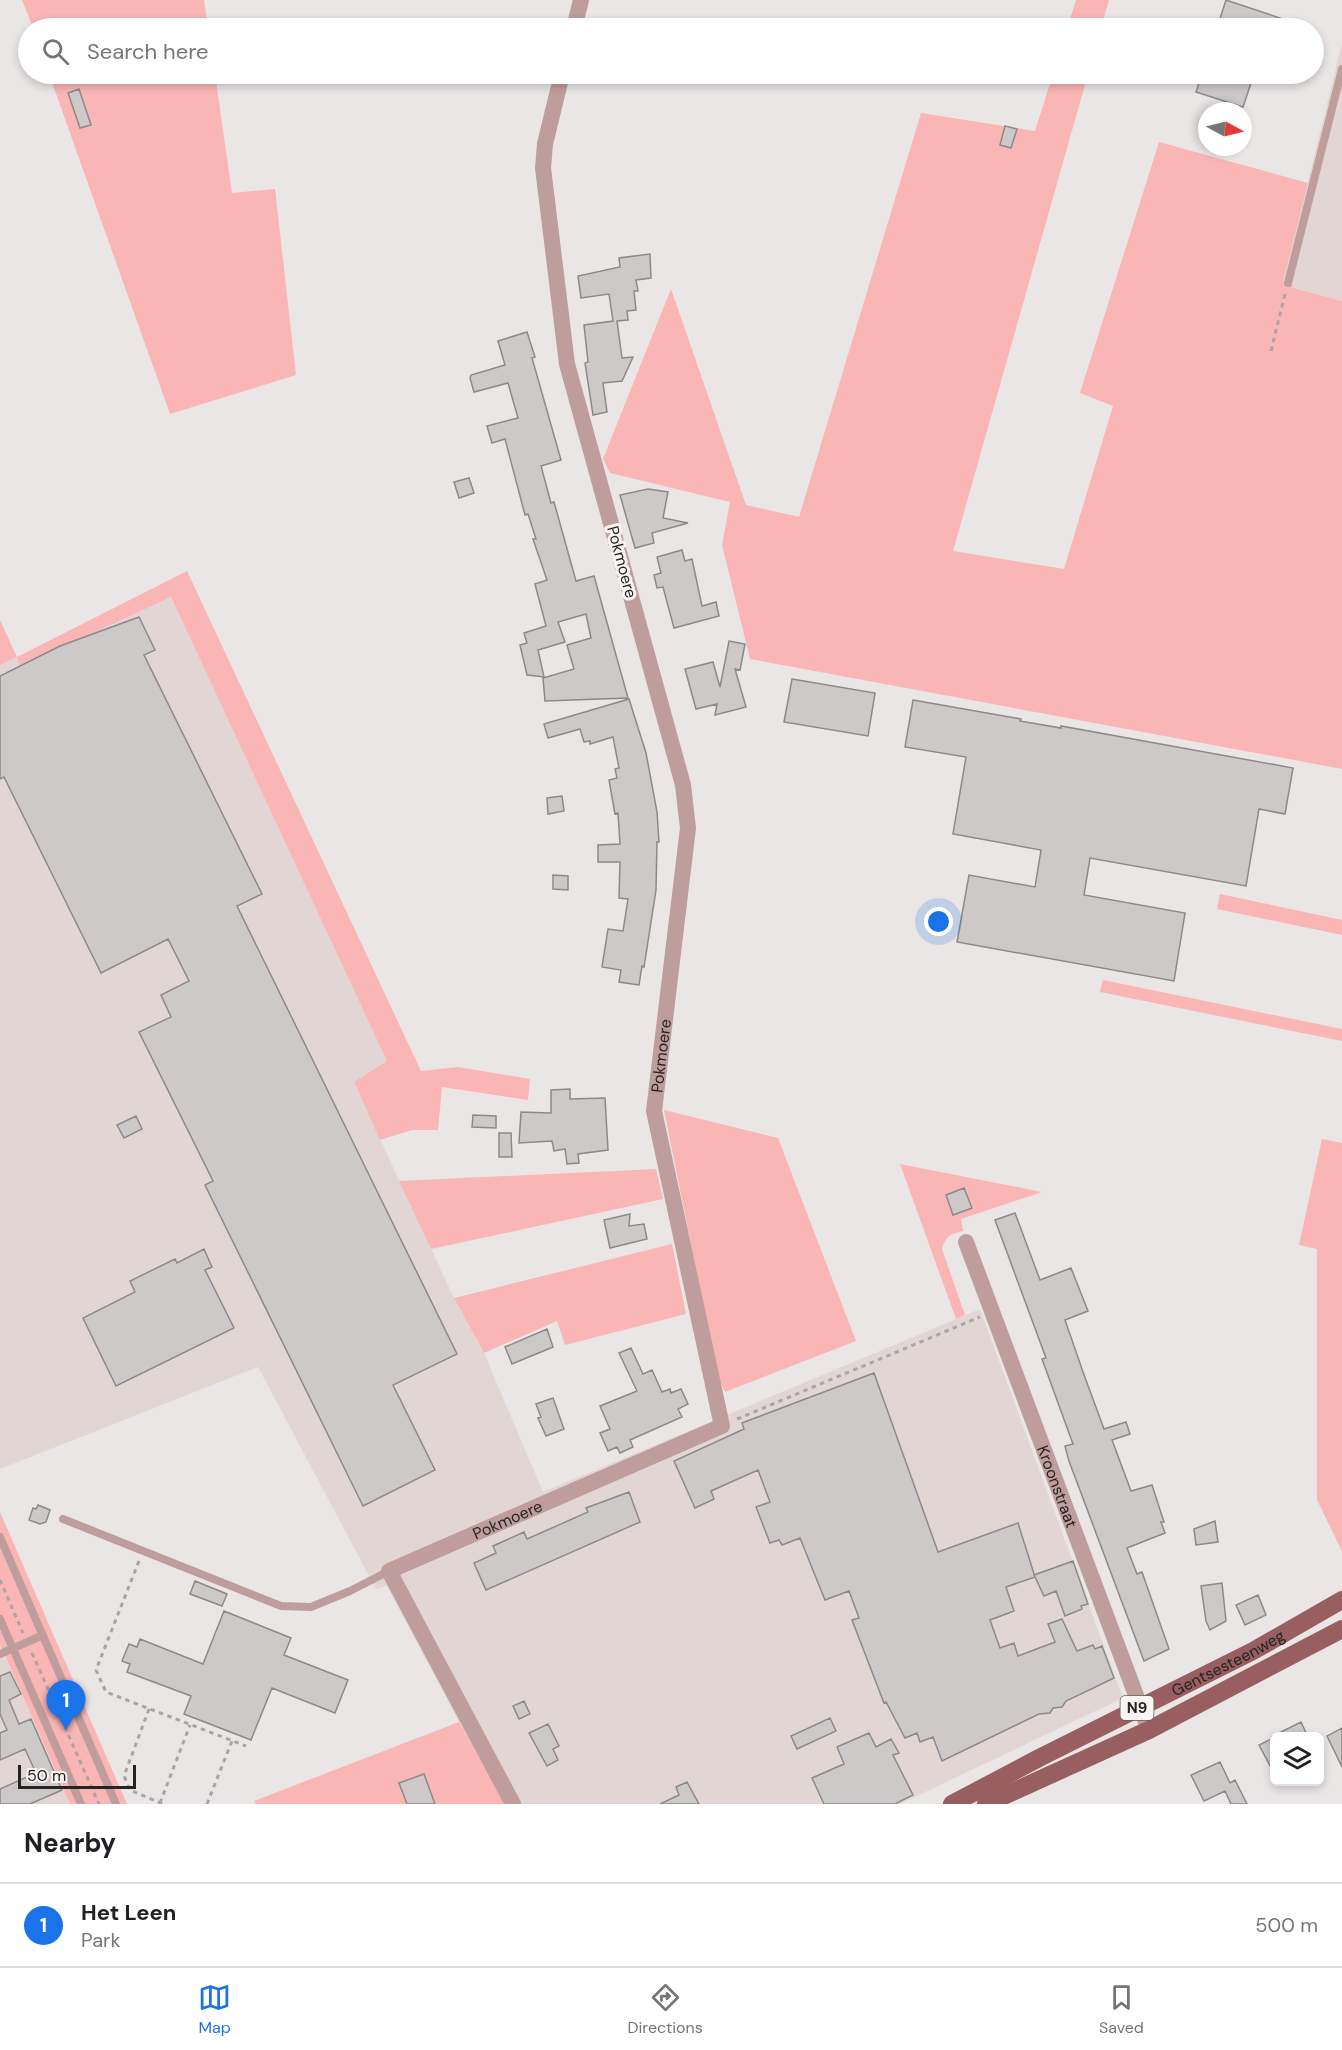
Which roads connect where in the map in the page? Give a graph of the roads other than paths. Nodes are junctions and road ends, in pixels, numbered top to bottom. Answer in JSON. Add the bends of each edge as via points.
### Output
{"nodes":[{"id":1,"x":581,"y":0,"type":"edge"},
{"id":2,"x":576,"y":18,"type":"edge"},
{"id":3,"x":1342,"y":69,"type":"edge"},
{"id":4,"x":560,"y":84,"type":"edge"},
{"id":5,"x":1288,"y":283,"type":"road end"},
{"id":6,"x":966,"y":1242,"type":"dead end"},
{"id":7,"x":63,"y":1519,"type":"dead end"},
{"id":8,"x":0,"y":1538,"type":"edge"},
{"id":9,"x":389,"y":1571,"type":"junction"},
{"id":10,"x":1342,"y":1600,"type":"edge"},
{"id":11,"x":0,"y":1618,"type":"edge"},
{"id":12,"x":1342,"y":1629,"type":"edge"},
{"id":13,"x":43,"y":1635,"type":"junction"},
{"id":14,"x":13,"y":1649,"type":"junction"},
{"id":15,"x":0,"y":1654,"type":"edge"},
{"id":16,"x":1140,"y":1707,"type":"junction"},
{"id":17,"x":1149,"y":1730,"type":"junction"},
{"id":18,"x":1001,"y":1788,"type":"junction"},
{"id":19,"x":81,"y":1804,"type":"edge"},
{"id":20,"x":116,"y":1804,"type":"edge"},
{"id":21,"x":513,"y":1804,"type":"edge"},
{"id":22,"x":952,"y":1804,"type":"edge"},
{"id":23,"x":986,"y":1804,"type":"edge"}],
"edges":[{"from":1,"to":2,"type":"street"},
{"from":3,"to":5,"type":"lane"},
{"from":4,"to":9,"type":"street","name":"Pokmoere","via":[[543,168],[567,364],[682,785],[688,828],[654,1111],[722,1426]]},
{"from":6,"to":16,"type":"street","name":"Kroonstraat"},
{"from":7,"to":9,"type":"lane","via":[[281,1606],[312,1606]]},
{"from":8,"to":13,"type":"lane"},
{"from":9,"to":21,"type":"street"},
{"from":10,"to":16,"type":"main road","name":"Gentsesteenweg","number":"N9","via":[[1253,1651]]},
{"from":11,"to":14,"type":"lane"},
{"from":12,"to":17,"type":"main road","name":"Gentsesteenweg","number":"N9"},
{"from":13,"to":14,"type":"lane"},
{"from":13,"to":20,"type":"lane"},
{"from":14,"to":15,"type":"lane"},
{"from":14,"to":19,"type":"lane"},
{"from":16,"to":17,"type":"street","name":"Kroonstraat"},
{"from":16,"to":18,"type":"main road","name":"Gentsesteenweg","number":"N9"},
{"from":17,"to":18,"type":"main road","name":"Gentsesteenweg","number":"N9"},
{"from":18,"to":22,"type":"main road","name":"Gentsesteenweg","number":"N9"},
{"from":18,"to":23,"type":"main road","name":"Gentsesteenweg","number":"N9"}]}
